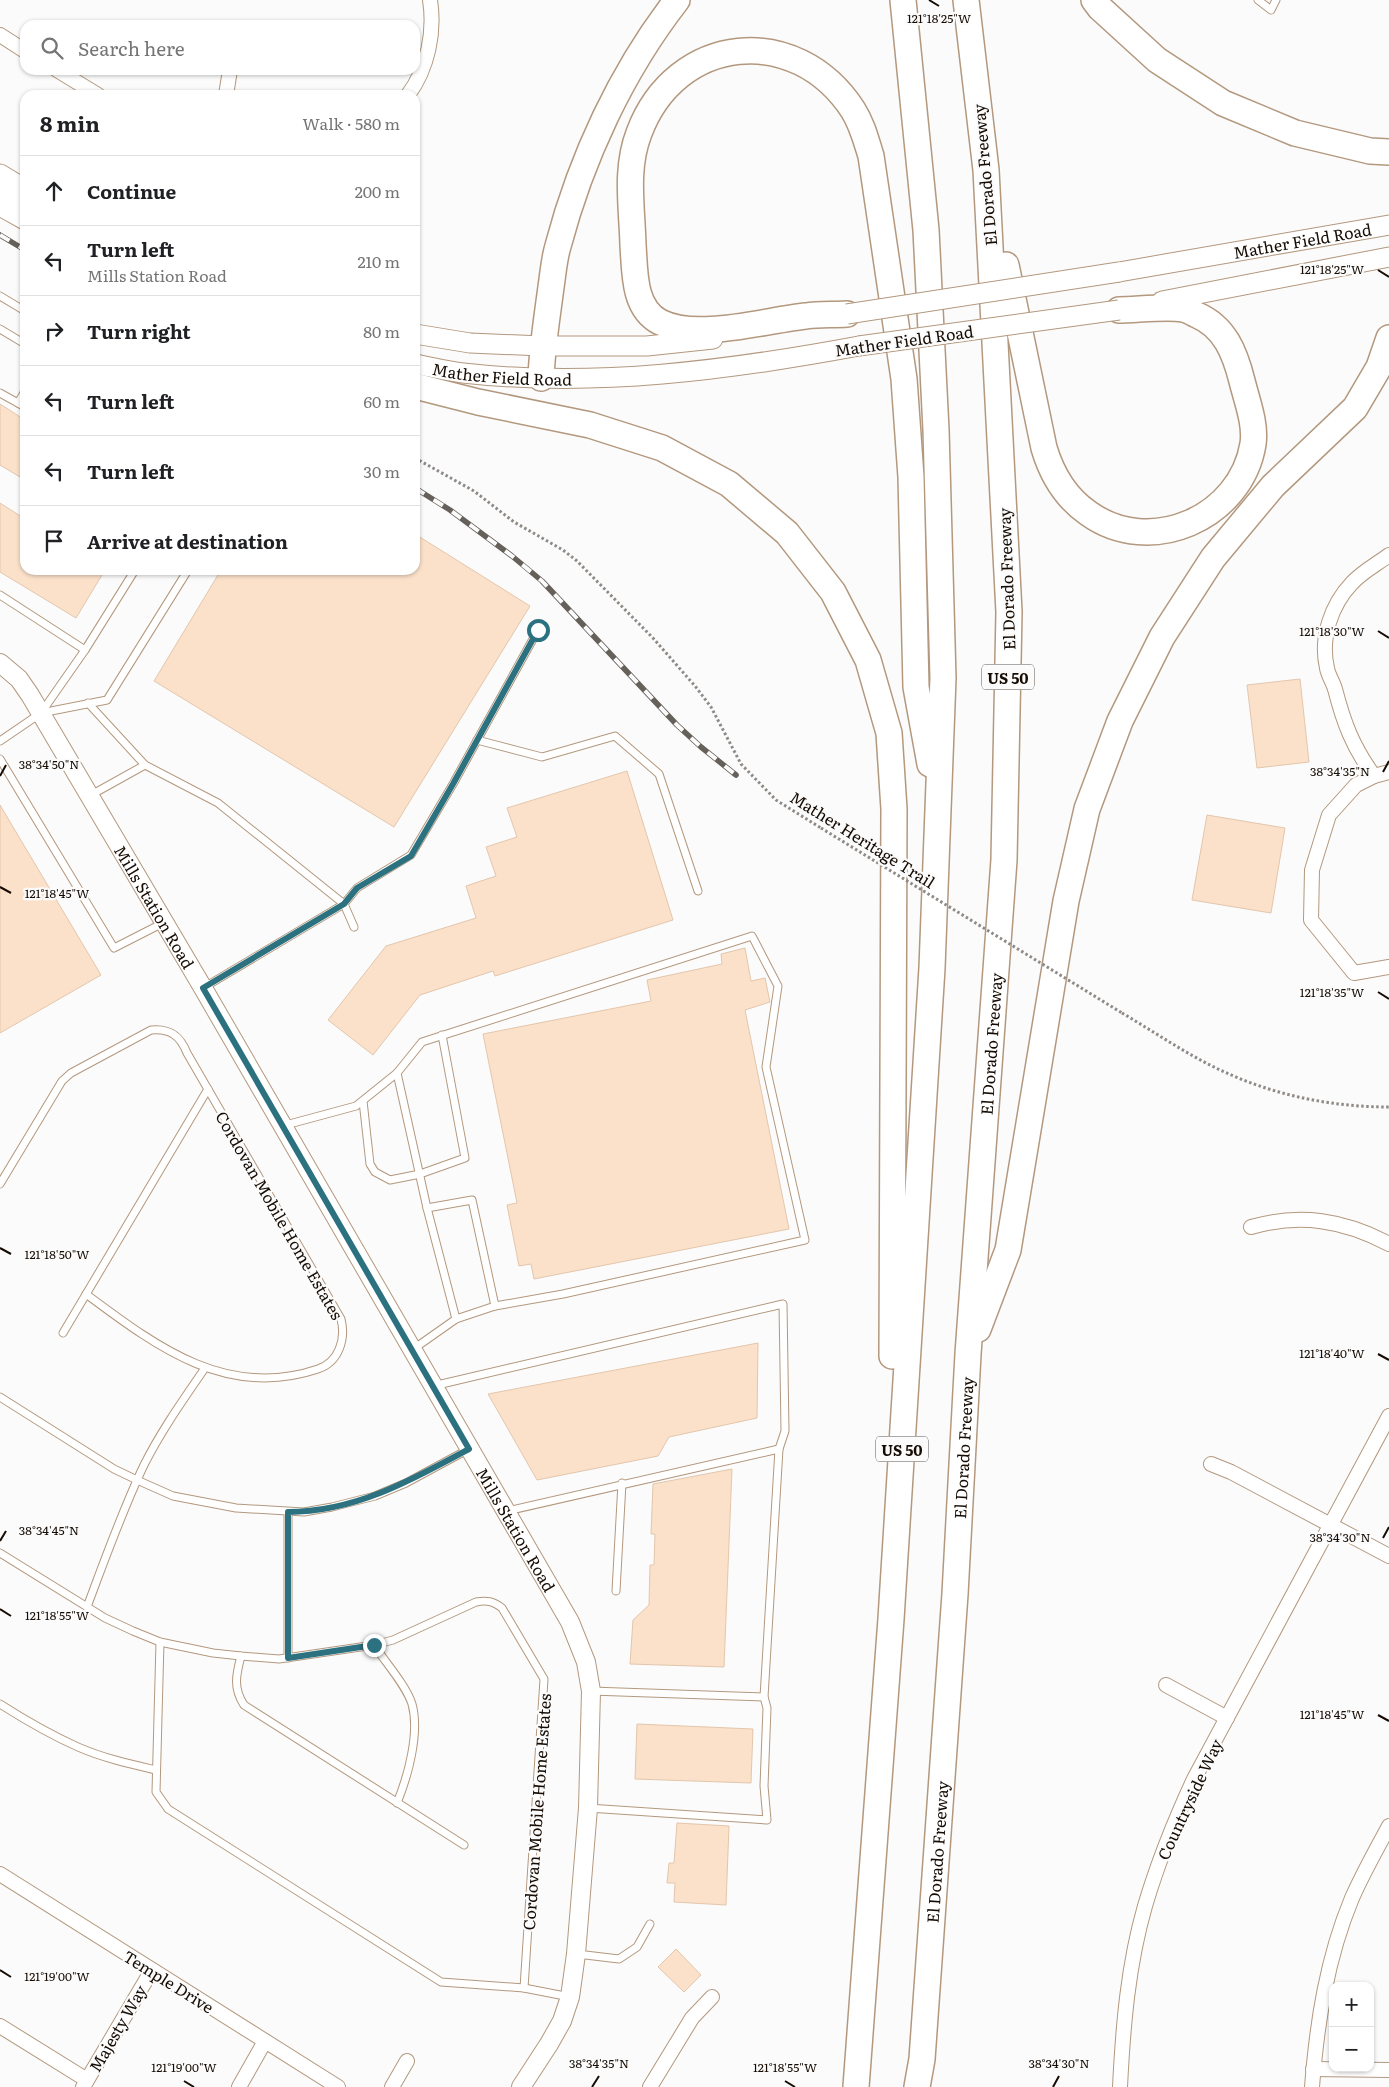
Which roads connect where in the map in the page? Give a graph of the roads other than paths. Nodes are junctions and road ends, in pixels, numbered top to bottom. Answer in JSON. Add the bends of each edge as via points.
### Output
{"nodes":[{"id":1,"x":430,"y":0,"type":"edge"},
{"id":2,"x":677,"y":0,"type":"edge"},
{"id":3,"x":903,"y":0,"type":"edge"},
{"id":4,"x":966,"y":0,"type":"edge"},
{"id":5,"x":1094,"y":0,"type":"edge"},
{"id":6,"x":1258,"y":0,"type":"edge"},
{"id":7,"x":1276,"y":0,"type":"edge"},
{"id":8,"x":0,"y":35,"type":"edge"},
{"id":9,"x":20,"y":48,"type":"edge"},
{"id":10,"x":65,"y":75,"type":"edge"},
{"id":11,"x":229,"y":75,"type":"edge"},
{"id":12,"x":420,"y":75,"type":"edge"},
{"id":13,"x":420,"y":75,"type":"edge"},
{"id":14,"x":90,"y":90,"type":"edge"},
{"id":15,"x":227,"y":90,"type":"edge"},
{"id":16,"x":411,"y":90,"type":"edge"},
{"id":17,"x":1389,"y":152,"type":"edge"},
{"id":18,"x":986,"y":170,"type":"junction"},
{"id":19,"x":0,"y":174,"type":"edge"},
{"id":20,"x":20,"y":186,"type":"edge"},
{"id":21,"x":0,"y":190,"type":"edge"},
{"id":22,"x":20,"y":202,"type":"edge"},
{"id":23,"x":0,"y":206,"type":"edge"},
{"id":24,"x":20,"y":217,"type":"edge"},
{"id":25,"x":1389,"y":225,"type":"edge"},
{"id":26,"x":1389,"y":257,"type":"edge"},
{"id":27,"x":0,"y":296,"type":"edge"},
{"id":28,"x":20,"y":308,"type":"edge"},
{"id":29,"x":1119,"y":310,"type":"junction"},
{"id":30,"x":847,"y":314,"type":"junction"},
{"id":31,"x":0,"y":329,"type":"edge"},
{"id":32,"x":420,"y":335,"type":"edge"},
{"id":33,"x":1389,"y":338,"type":"edge"},
{"id":34,"x":20,"y":341,"type":"edge"},
{"id":35,"x":542,"y":346,"type":"junction"},
{"id":36,"x":420,"y":365,"type":"edge"},
{"id":37,"x":541,"y":378,"type":"junction"},
{"id":38,"x":420,"y":387,"type":"edge"},
{"id":39,"x":0,"y":392,"type":"edge"},
{"id":40,"x":20,"y":400,"type":"edge"},
{"id":41,"x":18,"y":403,"type":"joint"},
{"id":42,"x":1389,"y":555,"type":"edge"},
{"id":43,"x":132,"y":575,"type":"edge"},
{"id":44,"x":185,"y":575,"type":"edge"},
{"id":45,"x":0,"y":595,"type":"edge"},
{"id":46,"x":538,"y":630,"type":"dead end"},
{"id":47,"x":85,"y":650,"type":"junction"},
{"id":48,"x":0,"y":663,"type":"edge"},
{"id":49,"x":88,"y":703,"type":"junction"},
{"id":50,"x":41,"y":713,"type":"junction"},
{"id":51,"x":477,"y":740,"type":"junction"},
{"id":52,"x":0,"y":741,"type":"edge"},
{"id":53,"x":0,"y":758,"type":"edge"},
{"id":54,"x":145,"y":764,"type":"junction"},
{"id":55,"x":1389,"y":772,"type":"edge"},
{"id":56,"x":1374,"y":776,"type":"junction"},
{"id":57,"x":90,"y":796,"type":"junction"},
{"id":58,"x":939,"y":810,"type":"junction"},
{"id":59,"x":698,"y":891,"type":"dead end"},
{"id":60,"x":344,"y":904,"type":"junction"},
{"id":61,"x":163,"y":923,"type":"junction"},
{"id":62,"x":354,"y":927,"type":"dead end"},
{"id":63,"x":1389,"y":967,"type":"edge"},
{"id":64,"x":203,"y":988,"type":"junction"},
{"id":65,"x":442,"y":1035,"type":"junction"},
{"id":66,"x":397,"y":1073,"type":"junction"},
{"id":67,"x":208,"y":1089,"type":"junction"},
{"id":68,"x":363,"y":1101,"type":"junction"},
{"id":69,"x":282,"y":1126,"type":"junction"},
{"id":70,"x":420,"y":1174,"type":"junction"},
{"id":71,"x":0,"y":1184,"type":"edge"},
{"id":72,"x":427,"y":1208,"type":"junction"},
{"id":73,"x":1251,"y":1227,"type":"dead end"},
{"id":74,"x":1389,"y":1244,"type":"edge"},
{"id":75,"x":86,"y":1294,"type":"junction"},
{"id":76,"x":495,"y":1306,"type":"junction"},
{"id":77,"x":456,"y":1319,"type":"junction"},
{"id":78,"x":63,"y":1333,"type":"dead end"},
{"id":79,"x":412,"y":1350,"type":"junction"},
{"id":80,"x":968,"y":1354,"type":"junction"},
{"id":81,"x":205,"y":1368,"type":"junction"},
{"id":82,"x":433,"y":1386,"type":"junction"},
{"id":83,"x":0,"y":1397,"type":"edge"},
{"id":84,"x":1389,"y":1416,"type":"edge"},
{"id":85,"x":469,"y":1449,"type":"junction"},
{"id":86,"x":779,"y":1449,"type":"junction"},
{"id":87,"x":1210,"y":1464,"type":"dead end"},
{"id":88,"x":137,"y":1480,"type":"junction"},
{"id":89,"x":622,"y":1483,"type":"junction"},
{"id":90,"x":506,"y":1511,"type":"junction"},
{"id":91,"x":288,"y":1512,"type":"junction"},
{"id":92,"x":1330,"y":1525,"type":"junction"},
{"id":93,"x":0,"y":1553,"type":"edge"},
{"id":94,"x":1389,"y":1556,"type":"edge"},
{"id":95,"x":616,"y":1591,"type":"dead end"},
{"id":96,"x":86,"y":1607,"type":"junction"},
{"id":97,"x":891,"y":1619,"type":"junction"},
{"id":98,"x":160,"y":1642,"type":"junction"},
{"id":99,"x":374,"y":1645,"type":"junction"},
{"id":100,"x":241,"y":1656,"type":"junction"},
{"id":101,"x":288,"y":1658,"type":"junction"},
{"id":102,"x":1166,"y":1685,"type":"dead end"},
{"id":103,"x":591,"y":1691,"type":"junction"},
{"id":104,"x":764,"y":1697,"type":"junction"},
{"id":105,"x":0,"y":1704,"type":"edge"},
{"id":106,"x":1227,"y":1718,"type":"junction"},
{"id":107,"x":156,"y":1770,"type":"junction"},
{"id":108,"x":397,"y":1803,"type":"junction"},
{"id":109,"x":588,"y":1808,"type":"junction"},
{"id":110,"x":1389,"y":1826,"type":"edge"},
{"id":111,"x":464,"y":1845,"type":"dead end"},
{"id":112,"x":0,"y":1874,"type":"edge"},
{"id":113,"x":650,"y":1924,"type":"dead end"},
{"id":114,"x":576,"y":1954,"type":"junction"},
{"id":115,"x":152,"y":1970,"type":"junction"},
{"id":116,"x":524,"y":1988,"type":"junction"},
{"id":117,"x":570,"y":1997,"type":"junction"},
{"id":118,"x":712,"y":1997,"type":"dead end"},
{"id":119,"x":0,"y":2026,"type":"edge"},
{"id":120,"x":265,"y":2041,"type":"junction"},
{"id":121,"x":407,"y":2062,"type":"dead end"},
{"id":122,"x":1313,"y":2069,"type":"junction"},
{"id":123,"x":1389,"y":2070,"type":"edge"},
{"id":124,"x":85,"y":2083,"type":"edge"},
{"id":125,"x":239,"y":2087,"type":"edge"},
{"id":126,"x":338,"y":2087,"type":"edge"},
{"id":127,"x":392,"y":2087,"type":"edge"},
{"id":128,"x":521,"y":2087,"type":"edge"},
{"id":129,"x":650,"y":2087,"type":"edge"},
{"id":130,"x":856,"y":2087,"type":"edge"},
{"id":131,"x":918,"y":2087,"type":"edge"},
{"id":132,"x":1120,"y":2087,"type":"edge"},
{"id":133,"x":1312,"y":2087,"type":"edge"}],
"edges":[{"from":1,"to":13,"type":"street","via":[[433,17]]},
{"from":2,"to":35,"type":"highway","via":[[618,91],[583,167],[557,248]]},
{"from":3,"to":58,"type":"highway","number":"US 50","via":[[926,230],[936,430],[943,678]]},
{"from":4,"to":18,"type":"highway","name":"El Dorado Freeway","number":"US 50"},
{"from":5,"to":17,"type":"highway","via":[[1158,60],[1223,103],[1295,133],[1370,151]]},
{"from":6,"to":7,"type":"lane","via":[[1271,10]]},
{"from":8,"to":9,"type":"street"},
{"from":10,"to":14,"type":"street"},
{"from":11,"to":15,"type":"street"},
{"from":12,"to":16,"type":"street"},
{"from":18,"to":29,"type":"highway","via":[[1049,464],[1070,498],[1088,513],[1125,530],[1166,531],[1203,517],[1239,483],[1253,443],[1253,425],[1237,363],[1223,334],[1209,320],[1183,309]]},
{"from":18,"to":80,"type":"highway","name":"El Dorado Freeway","number":"US 50","via":[[1009,612],[1004,860]]},
{"from":19,"to":20,"type":"main road"},
{"from":21,"to":22,"type":"main road"},
{"from":23,"to":24,"type":"main road"},
{"from":25,"to":30,"type":"main road","name":"Mather Field Road","bridge":true,"via":[[1119,272]]},
{"from":26,"to":29,"type":"main road","name":"Mather Field Road"},
{"from":27,"to":28,"type":"lane"},
{"from":29,"to":37,"type":"main road","name":"Mather Field Road","bridge":true,"via":[[859,346],[767,363],[658,375]]},
{"from":30,"to":35,"type":"main road","name":"Mather Field Road","via":[[756,334],[647,346]]},
{"from":30,"to":58,"type":"highway","via":[[702,330],[677,328],[648,314],[640,300],[635,274],[630,184],[634,148],[652,107],[668,86],[697,64],[722,53],[749,49],[772,52],[794,60],[829,83],[853,110],[864,130],[871,156],[904,379],[911,477],[916,687]]},
{"from":31,"to":34,"type":"lane"},
{"from":32,"to":35,"type":"main road","name":"Mather Field Road","via":[[470,343]]},
{"from":33,"to":80,"type":"highway","via":[[1380,367],[1355,408],[1273,486],[1213,558],[1162,637],[1120,721],[1088,809],[1066,901],[1008,1250]]},
{"from":35,"to":37,"type":"highway"},
{"from":36,"to":37,"type":"main road","name":"Mather Field Road","via":[[463,373]]},
{"from":38,"to":97,"type":"highway","via":[[608,430],[662,448],[729,484],[787,533],[834,592],[868,660],[889,733],[894,809]]},
{"from":39,"to":41,"type":"lane"},
{"from":40,"to":41,"type":"lane"},
{"from":42,"to":56,"type":"street","via":[[1352,582],[1329,618],[1326,638],[1327,668],[1338,706],[1350,738]]},
{"from":43,"to":47,"type":"lane"},
{"from":44,"to":49,"type":"lane","via":[[107,700]]},
{"from":45,"to":47,"type":"lane"},
{"from":46,"to":51,"type":"lane"},
{"from":47,"to":50,"type":"lane"},
{"from":48,"to":50,"type":"street","name":"Mills Station Road","via":[[19,679]]},
{"from":49,"to":50,"type":"lane"},
{"from":49,"to":54,"type":"lane"},
{"from":50,"to":52,"type":"lane"},
{"from":50,"to":57,"type":"street","name":"Mills Station Road"},
{"from":51,"to":59,"type":"lane","via":[[542,757],[615,736],[659,774]]},
{"from":51,"to":60,"type":"lane","via":[[411,856],[357,888]]},
{"from":53,"to":61,"type":"lane","via":[[114,948]]},
{"from":54,"to":57,"type":"lane"},
{"from":54,"to":60,"type":"lane","via":[[218,803]]},
{"from":55,"to":56,"type":"street"},
{"from":56,"to":63,"type":"street","via":[[1356,784],[1329,815],[1312,870],[1311,920],[1354,973]]},
{"from":57,"to":61,"type":"street","name":"Mills Station Road"},
{"from":58,"to":97,"type":"highway","number":"US 50"},
{"from":60,"to":62,"type":"lane"},
{"from":60,"to":64,"type":"lane"},
{"from":61,"to":64,"type":"street","name":"Mills Station Road"},
{"from":64,"to":69,"type":"street","name":"Mills Station Road"},
{"from":65,"to":66,"type":"lane","via":[[422,1042]]},
{"from":65,"to":70,"type":"lane","via":[[466,1158]]},
{"from":65,"to":76,"type":"lane","via":[[752,936],[778,986],[766,1067],[805,1240]]},
{"from":66,"to":68,"type":"lane"},
{"from":66,"to":70,"type":"lane"},
{"from":67,"to":71,"type":"lane","name":"Cordovan Mobile Home Estates","via":[[177,1036],[160,1029],[150,1030],[72,1073],[62,1082]]},
{"from":67,"to":75,"type":"lane","name":"Cordovan Mobile Home Estates"},
{"from":67,"to":81,"type":"lane","name":"Cordovan Mobile Home Estates","via":[[341,1319],[344,1330],[338,1352],[330,1362],[297,1376],[237,1376]]},
{"from":68,"to":69,"type":"lane","via":[[356,1106]]},
{"from":68,"to":70,"type":"lane","via":[[370,1164],[375,1172],[390,1180]]},
{"from":69,"to":79,"type":"street","name":"Mills Station Road"},
{"from":70,"to":72,"type":"lane"},
{"from":72,"to":76,"type":"lane","via":[[472,1200]]},
{"from":72,"to":77,"type":"lane"},
{"from":73,"to":74,"type":"street","via":[[1309,1219],[1346,1227]]},
{"from":75,"to":78,"type":"lane","name":"Cordovan Mobile Home Estates"},
{"from":75,"to":81,"type":"lane","name":"Cordovan Mobile Home Estates","via":[[156,1344]]},
{"from":76,"to":77,"type":"lane"},
{"from":77,"to":79,"type":"lane"},
{"from":79,"to":82,"type":"street","name":"Mills Station Road"},
{"from":80,"to":131,"type":"highway","name":"El Dorado Freeway","number":"US 50","via":[[955,1594]]},
{"from":81,"to":88,"type":"lane","via":[[166,1424]]},
{"from":82,"to":85,"type":"street","name":"Mills Station Road"},
{"from":82,"to":86,"type":"lane","via":[[783,1304],[785,1431]]},
{"from":83,"to":88,"type":"lane","via":[[114,1469]]},
{"from":84,"to":92,"type":"street","name":"Countryside Way"},
{"from":85,"to":90,"type":"street","name":"Mills Station Road"},
{"from":85,"to":91,"type":"lane","via":[[375,1496],[332,1507]]},
{"from":86,"to":89,"type":"lane"},
{"from":86,"to":104,"type":"lane"},
{"from":87,"to":92,"type":"street"},
{"from":88,"to":91,"type":"lane","via":[[173,1496],[236,1508]]},
{"from":88,"to":96,"type":"lane"},
{"from":89,"to":90,"type":"lane"},
{"from":89,"to":95,"type":"lane"},
{"from":90,"to":103,"type":"street","name":"Mills Station Road","via":[[570,1622],[586,1662]]},
{"from":91,"to":101,"type":"lane"},
{"from":92,"to":94,"type":"street"},
{"from":92,"to":106,"type":"street","name":"Countryside Way"},
{"from":93,"to":96,"type":"lane","name":"Cordovan Mobile Home Estates"},
{"from":96,"to":98,"type":"lane","name":"Cordovan Mobile Home Estates"},
{"from":97,"to":130,"type":"highway","number":"US 50"},
{"from":98,"to":100,"type":"lane","name":"Cordovan Mobile Home Estates"},
{"from":98,"to":107,"type":"lane"},
{"from":99,"to":101,"type":"lane","name":"Cordovan Mobile Home Estates"},
{"from":99,"to":108,"type":"lane","via":[[407,1693],[414,1714],[411,1759]]},
{"from":99,"to":116,"type":"lane","name":"Cordovan Mobile Home Estates","via":[[393,1640],[485,1600],[502,1608],[544,1679]]},
{"from":100,"to":101,"type":"lane","name":"Cordovan Mobile Home Estates"},
{"from":100,"to":108,"type":"lane","via":[[235,1684],[244,1705]]},
{"from":102,"to":106,"type":"street","name":"Countryside Way"},
{"from":103,"to":104,"type":"lane"},
{"from":103,"to":109,"type":"street","name":"Mills Station Road"},
{"from":104,"to":109,"type":"lane","via":[[767,1708],[764,1786],[767,1820]]},
{"from":105,"to":107,"type":"lane","via":[[79,1748]]},
{"from":106,"to":132,"type":"street","name":"Countryside Way","via":[[1175,1821],[1144,1908],[1127,1998]]},
{"from":107,"to":116,"type":"lane","via":[[156,1792],[168,1809],[441,1982]]},
{"from":108,"to":111,"type":"lane"},
{"from":109,"to":114,"type":"street","name":"Mills Station Road"},
{"from":110,"to":122,"type":"street","via":[[1353,1897],[1328,1969],[1318,2018]]},
{"from":112,"to":115,"type":"street","name":"Temple Drive"},
{"from":113,"to":114,"type":"lane","via":[[637,1947],[619,1959]]},
{"from":114,"to":117,"type":"street","name":"Mills Station Road"},
{"from":115,"to":120,"type":"street","name":"Temple Drive"},
{"from":115,"to":124,"type":"street","name":"Majesty Way"},
{"from":116,"to":117,"type":"lane"},
{"from":117,"to":128,"type":"street","name":"Mills Station Road","via":[[550,2044]]},
{"from":118,"to":129,"type":"street","via":[[692,2018]]},
{"from":119,"to":124,"type":"street"},
{"from":120,"to":125,"type":"street"},
{"from":120,"to":126,"type":"street","name":"Temple Drive"},
{"from":121,"to":127,"type":"street"},
{"from":122,"to":123,"type":"street"},
{"from":122,"to":133,"type":"street"}]}
